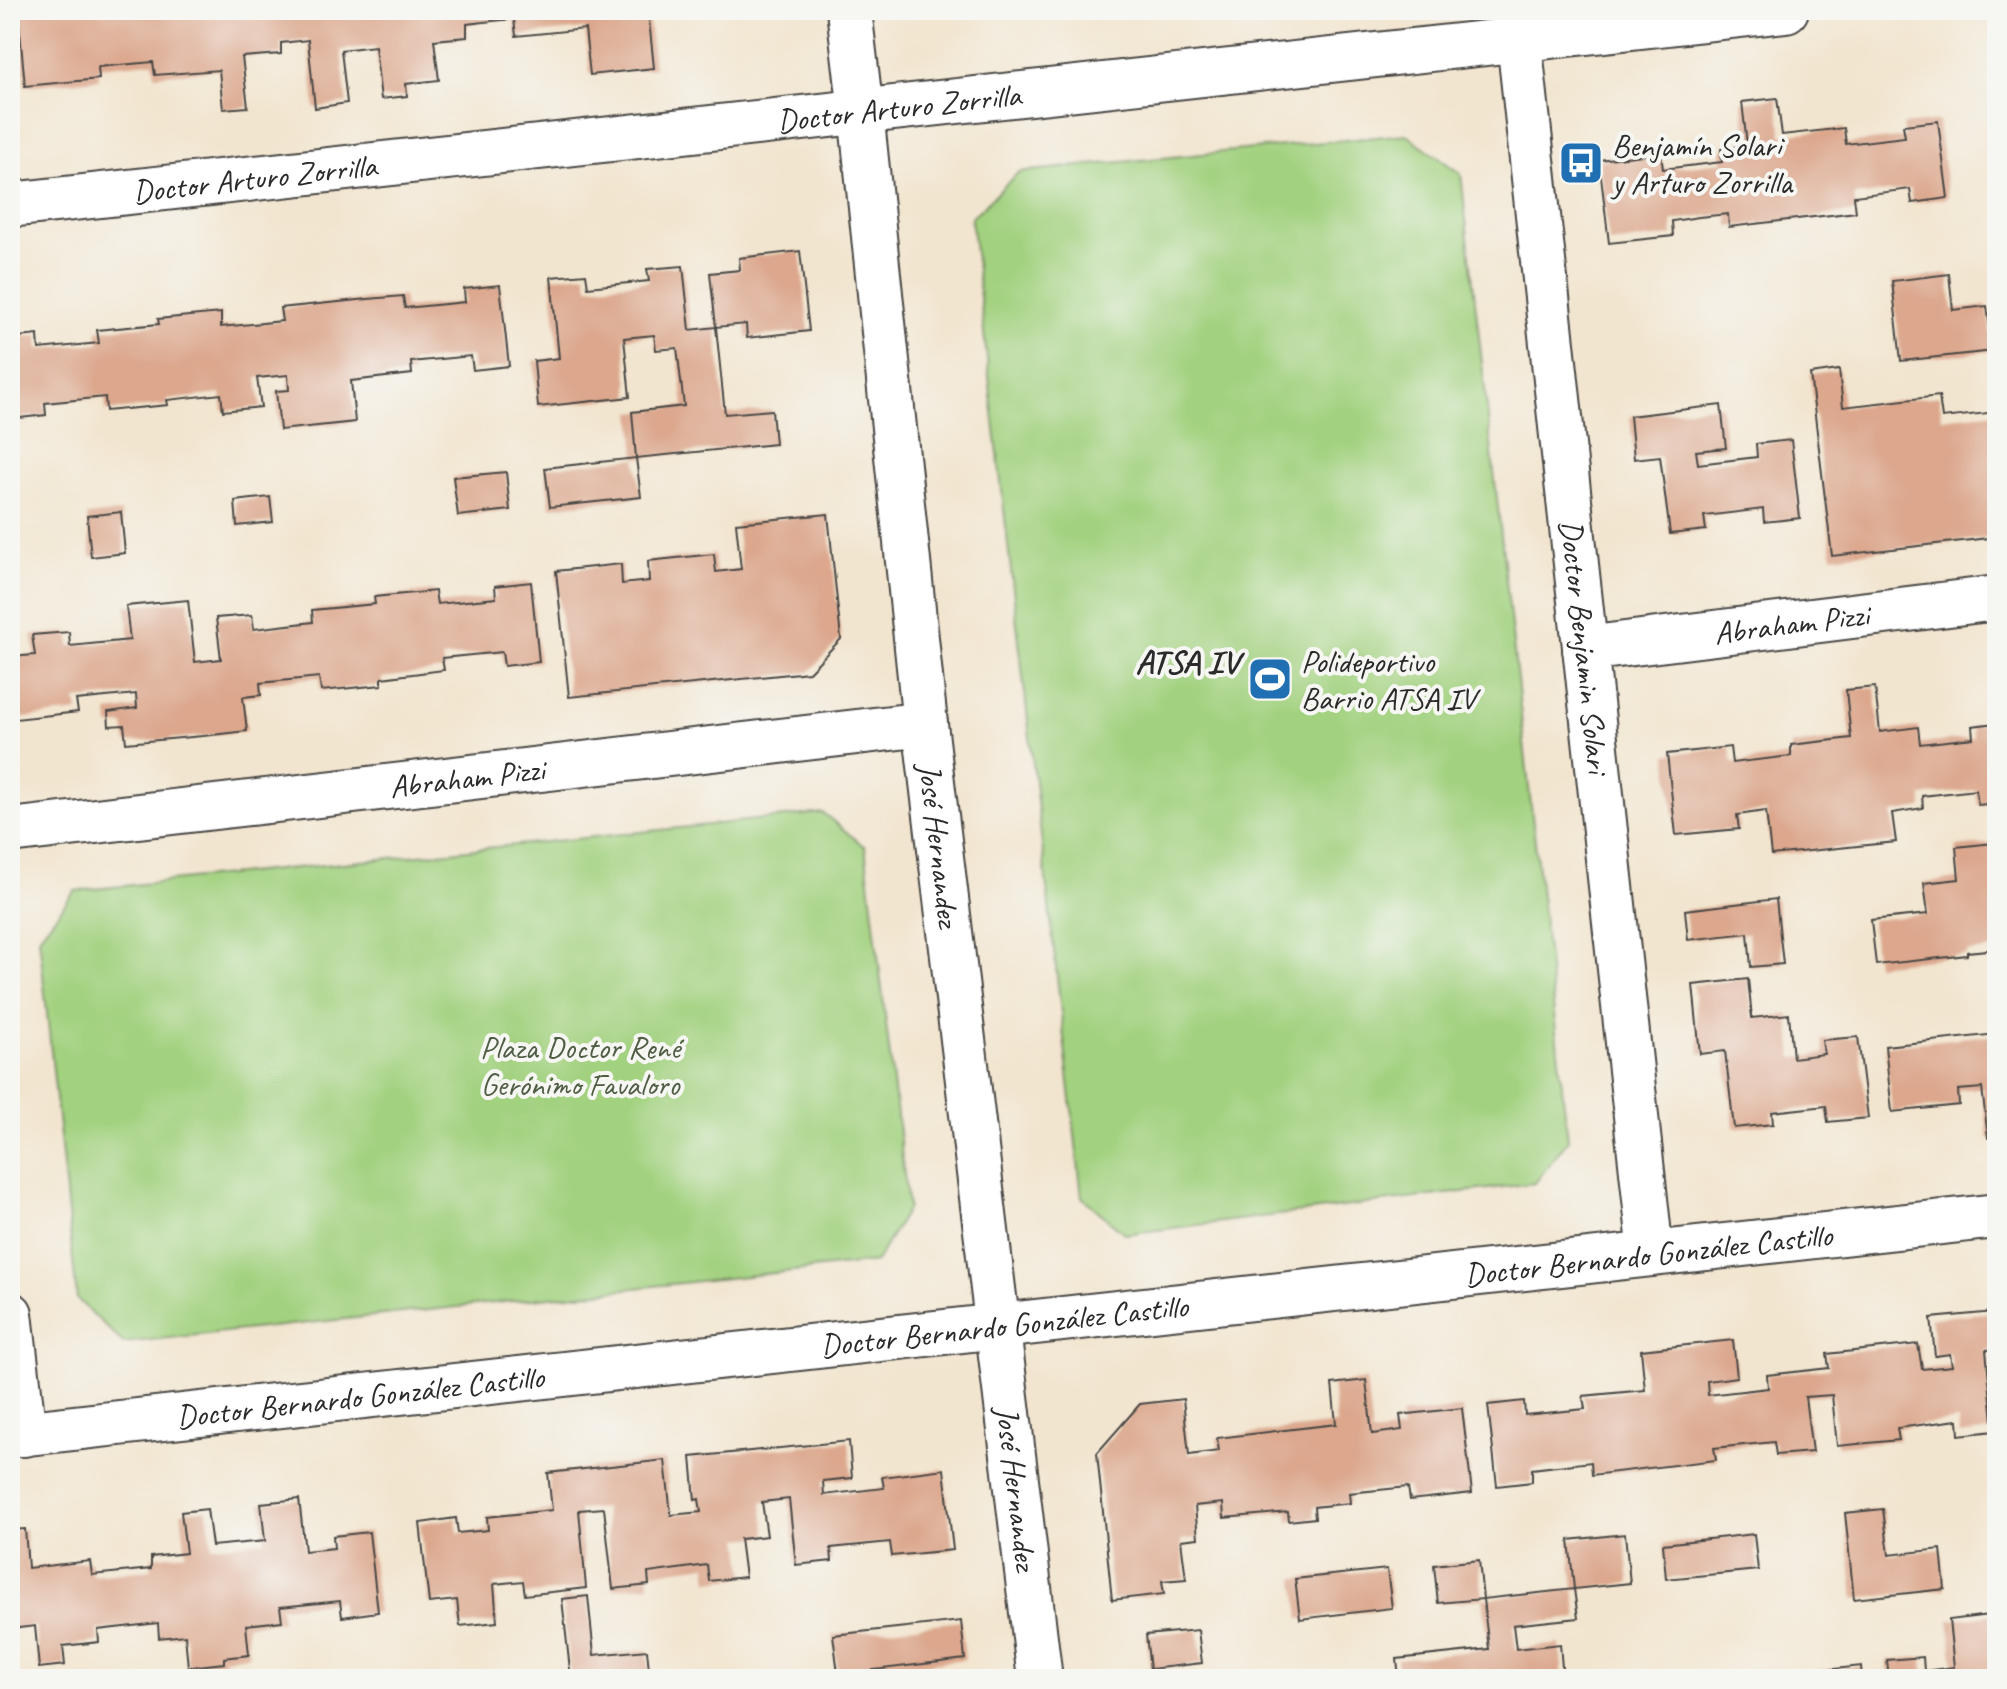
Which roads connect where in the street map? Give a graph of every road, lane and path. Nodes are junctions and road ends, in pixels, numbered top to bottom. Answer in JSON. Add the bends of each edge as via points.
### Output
{"nodes":[{"id":1,"x":849,"y":10,"type":"edge"},
{"id":2,"x":1786,"y":10,"type":"edge"},
{"id":3,"x":1519,"y":40,"type":"junction"},
{"id":4,"x":861,"y":112,"type":"junction"},
{"id":5,"x":10,"y":205,"type":"edge"},
{"id":6,"x":1997,"y":598,"type":"edge"},
{"id":7,"x":1585,"y":649,"type":"junction"},
{"id":8,"x":925,"y":724,"type":"junction"},
{"id":9,"x":10,"y":831,"type":"edge"},
{"id":10,"x":1997,"y":1216,"type":"edge"},
{"id":11,"x":1651,"y":1254,"type":"junction"},
{"id":12,"x":10,"y":1314,"type":"edge"},
{"id":13,"x":998,"y":1325,"type":"junction"},
{"id":14,"x":17,"y":1434,"type":"edge"},
{"id":15,"x":1040,"y":1679,"type":"edge"}],
"edges":[{"from":1,"to":4,"type":"street","name":"José Hernandez"},
{"from":2,"to":3,"type":"street","name":"Doctor Arturo Zorrilla"},
{"from":3,"to":4,"type":"street","name":"Doctor Arturo Zorrilla"},
{"from":3,"to":7,"type":"street","name":"Doctor Benjamin Solari"},
{"from":4,"to":5,"type":"street","name":"Doctor Arturo Zorrilla"},
{"from":4,"to":8,"type":"street","name":"José Hernandez"},
{"from":6,"to":7,"type":"street","name":"Abraham Pizzi"},
{"from":7,"to":11,"type":"street","name":"Doctor Benjamin Solari"},
{"from":8,"to":9,"type":"street","name":"Abraham Pizzi"},
{"from":8,"to":13,"type":"street","name":"José Hernandez"},
{"from":10,"to":11,"type":"street","name":"Doctor Bernardo González Castillo"},
{"from":11,"to":13,"type":"street","name":"Doctor Bernardo González Castillo"},
{"from":12,"to":14,"type":"street"},
{"from":13,"to":14,"type":"street","name":"Doctor Bernardo González Castillo"},
{"from":13,"to":15,"type":"street","name":"José Hernandez"}]}
